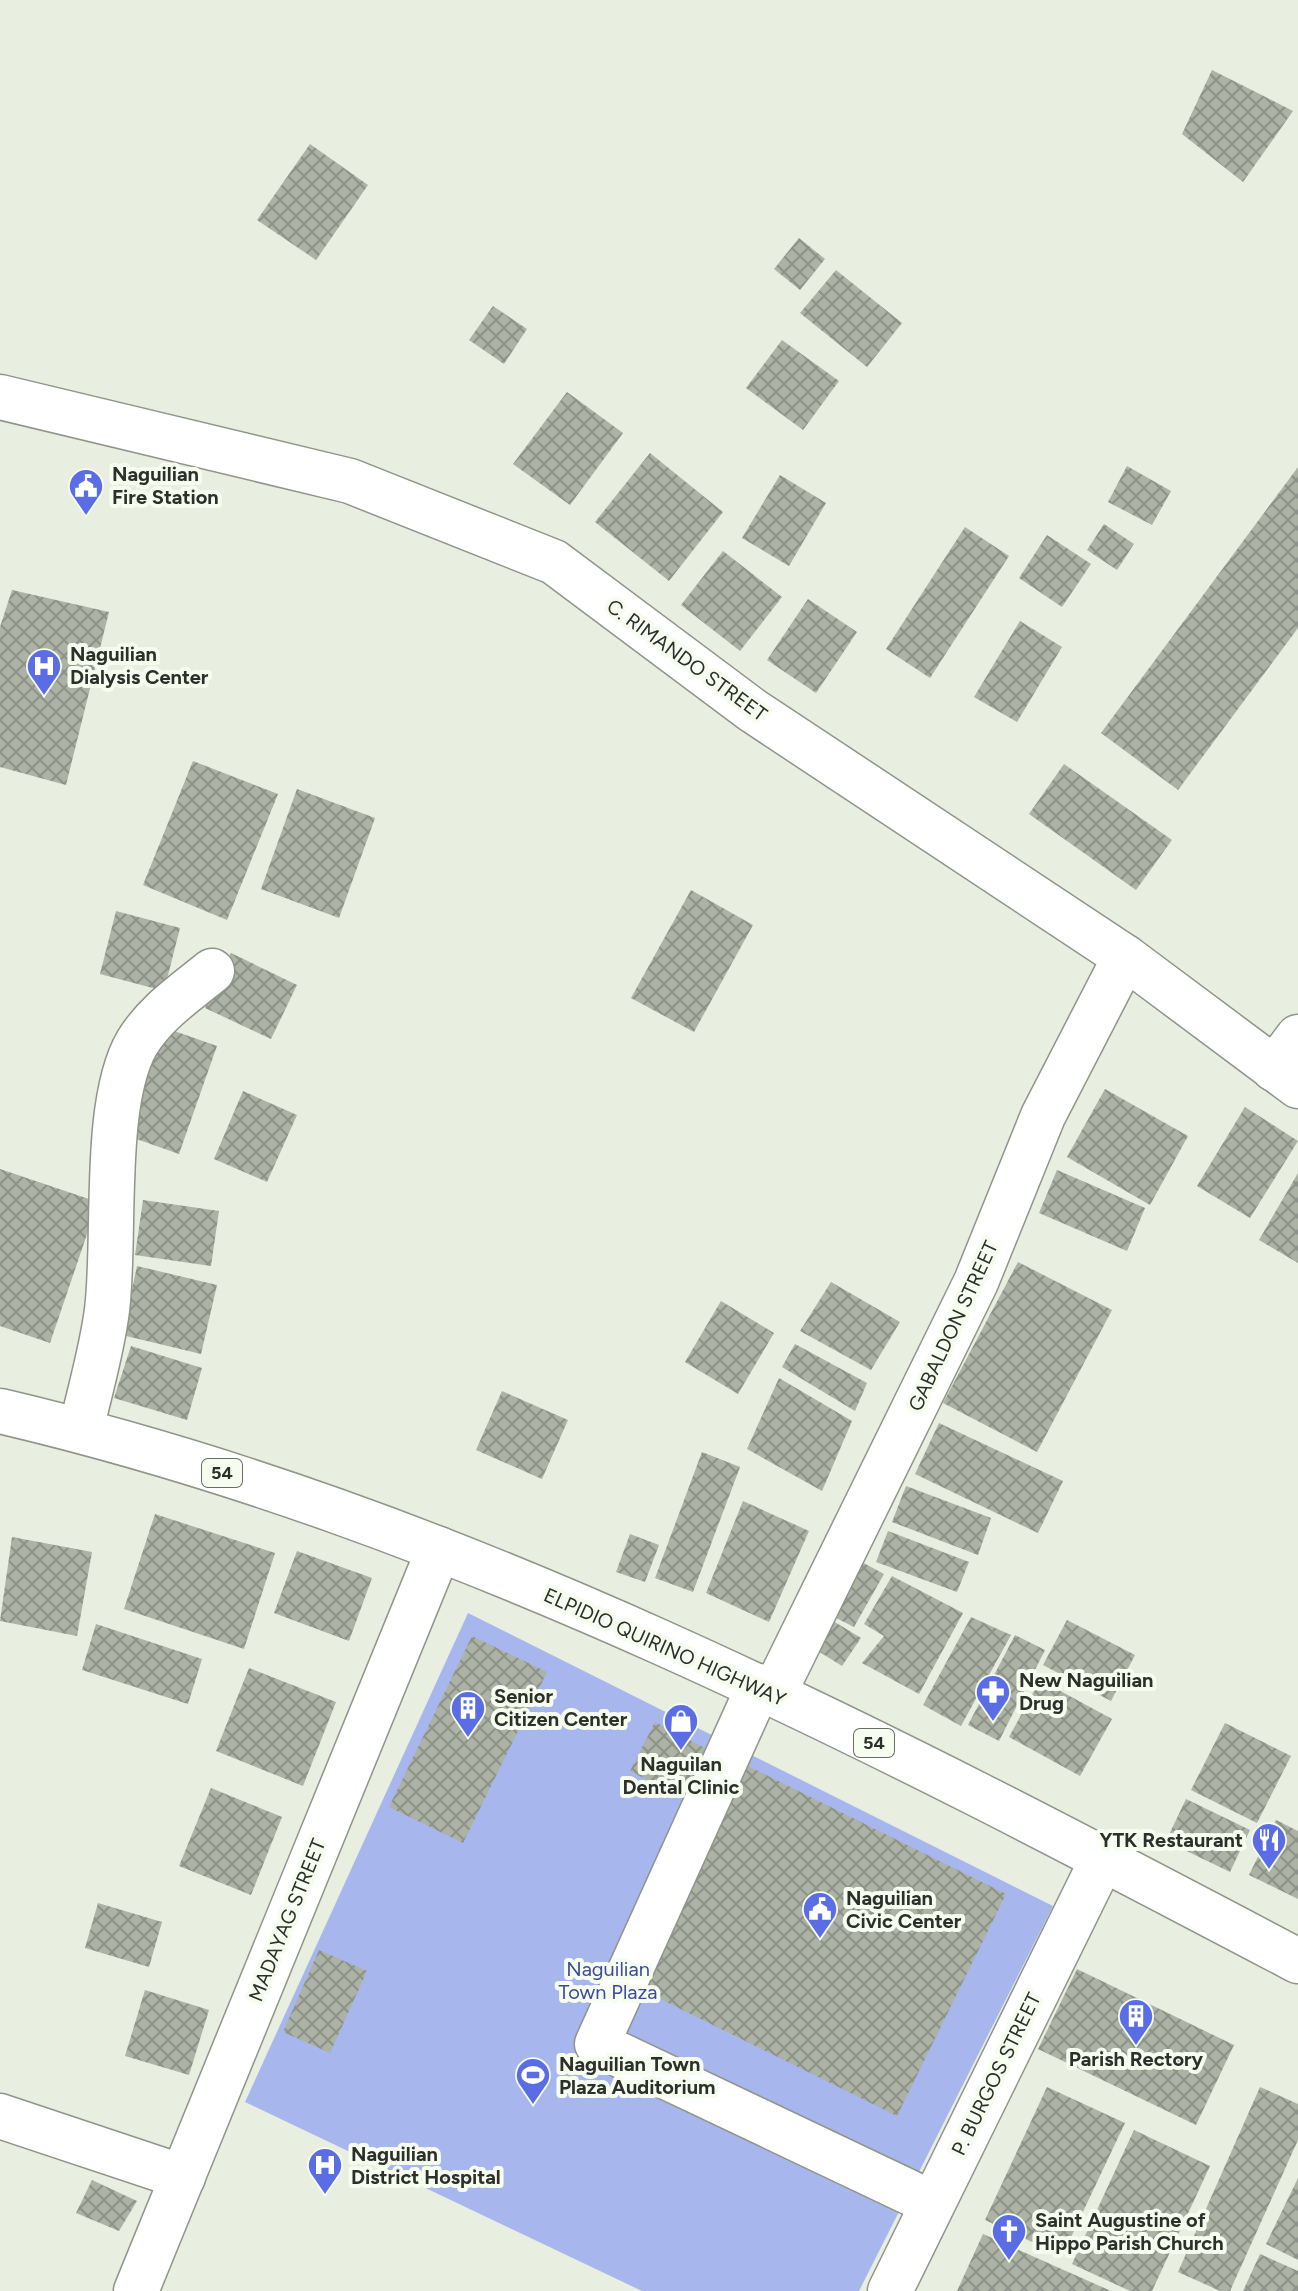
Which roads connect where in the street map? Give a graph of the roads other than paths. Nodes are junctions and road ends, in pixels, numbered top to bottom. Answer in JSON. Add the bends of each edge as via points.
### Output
{"nodes":[{"id":1,"x":4,"y":411,"type":"edge"},
{"id":2,"x":1125,"y":957,"type":"junction"},
{"id":3,"x":212,"y":971,"type":"dead end"},
{"id":4,"x":1290,"y":1064,"type":"edge"},
{"id":5,"x":0,"y":1411,"type":"edge"},
{"id":6,"x":81,"y":1430,"type":"junction"},
{"id":7,"x":439,"y":1549,"type":"junction"},
{"id":8,"x":767,"y":1690,"type":"junction"},
{"id":9,"x":1103,"y":1858,"type":"junction"},
{"id":10,"x":1298,"y":1961,"type":"edge"},
{"id":11,"x":0,"y":2116,"type":"edge"},
{"id":12,"x":183,"y":2177,"type":"junction"},
{"id":13,"x":932,"y":2203,"type":"junction"},
{"id":14,"x":136,"y":2291,"type":"edge"},
{"id":15,"x":890,"y":2291,"type":"edge"}],
"edges":[{"from":1,"to":2,"type":"main road","name":"C. RIMANDO STREET","via":[[350,481],[554,562],[752,710]]},
{"from":2,"to":4,"type":"main road","name":"C. RIMANDO STREET"},
{"from":2,"to":8,"type":"main road","name":"GABALDON STREET","via":[[1043,1116],[976,1282]]},
{"from":3,"to":6,"type":"main road","via":[[157,1017],[127,1066],[113,1179],[107,1310]]},
{"from":5,"to":6,"type":"main road","name":"ELPIDIO QUIRINO HIGHWAY","number":"54"},
{"from":6,"to":7,"type":"main road","name":"ELPIDIO QUIRINO HIGHWAY","number":"54","via":[[318,1502]]},
{"from":7,"to":8,"type":"main road","name":"ELPIDIO QUIRINO HIGHWAY","number":"54"},
{"from":7,"to":12,"type":"main road","name":"MADAYAG STREET"},
{"from":8,"to":9,"type":"main road","name":"ELPIDIO QUIRINO HIGHWAY","number":"54"},
{"from":8,"to":13,"type":"main road","name":"GABALDON STREET","via":[[597,2044]]},
{"from":9,"to":10,"type":"main road","name":"ELPIDIO QUIRINO HIGHWAY","number":"54"},
{"from":9,"to":13,"type":"main road","name":"P. BURGOS STREET"},
{"from":11,"to":12,"type":"main road"},
{"from":12,"to":14,"type":"main road","name":"MADAYAG STREET"},
{"from":13,"to":15,"type":"main road","name":"P. BURGOS STREET"}]}
